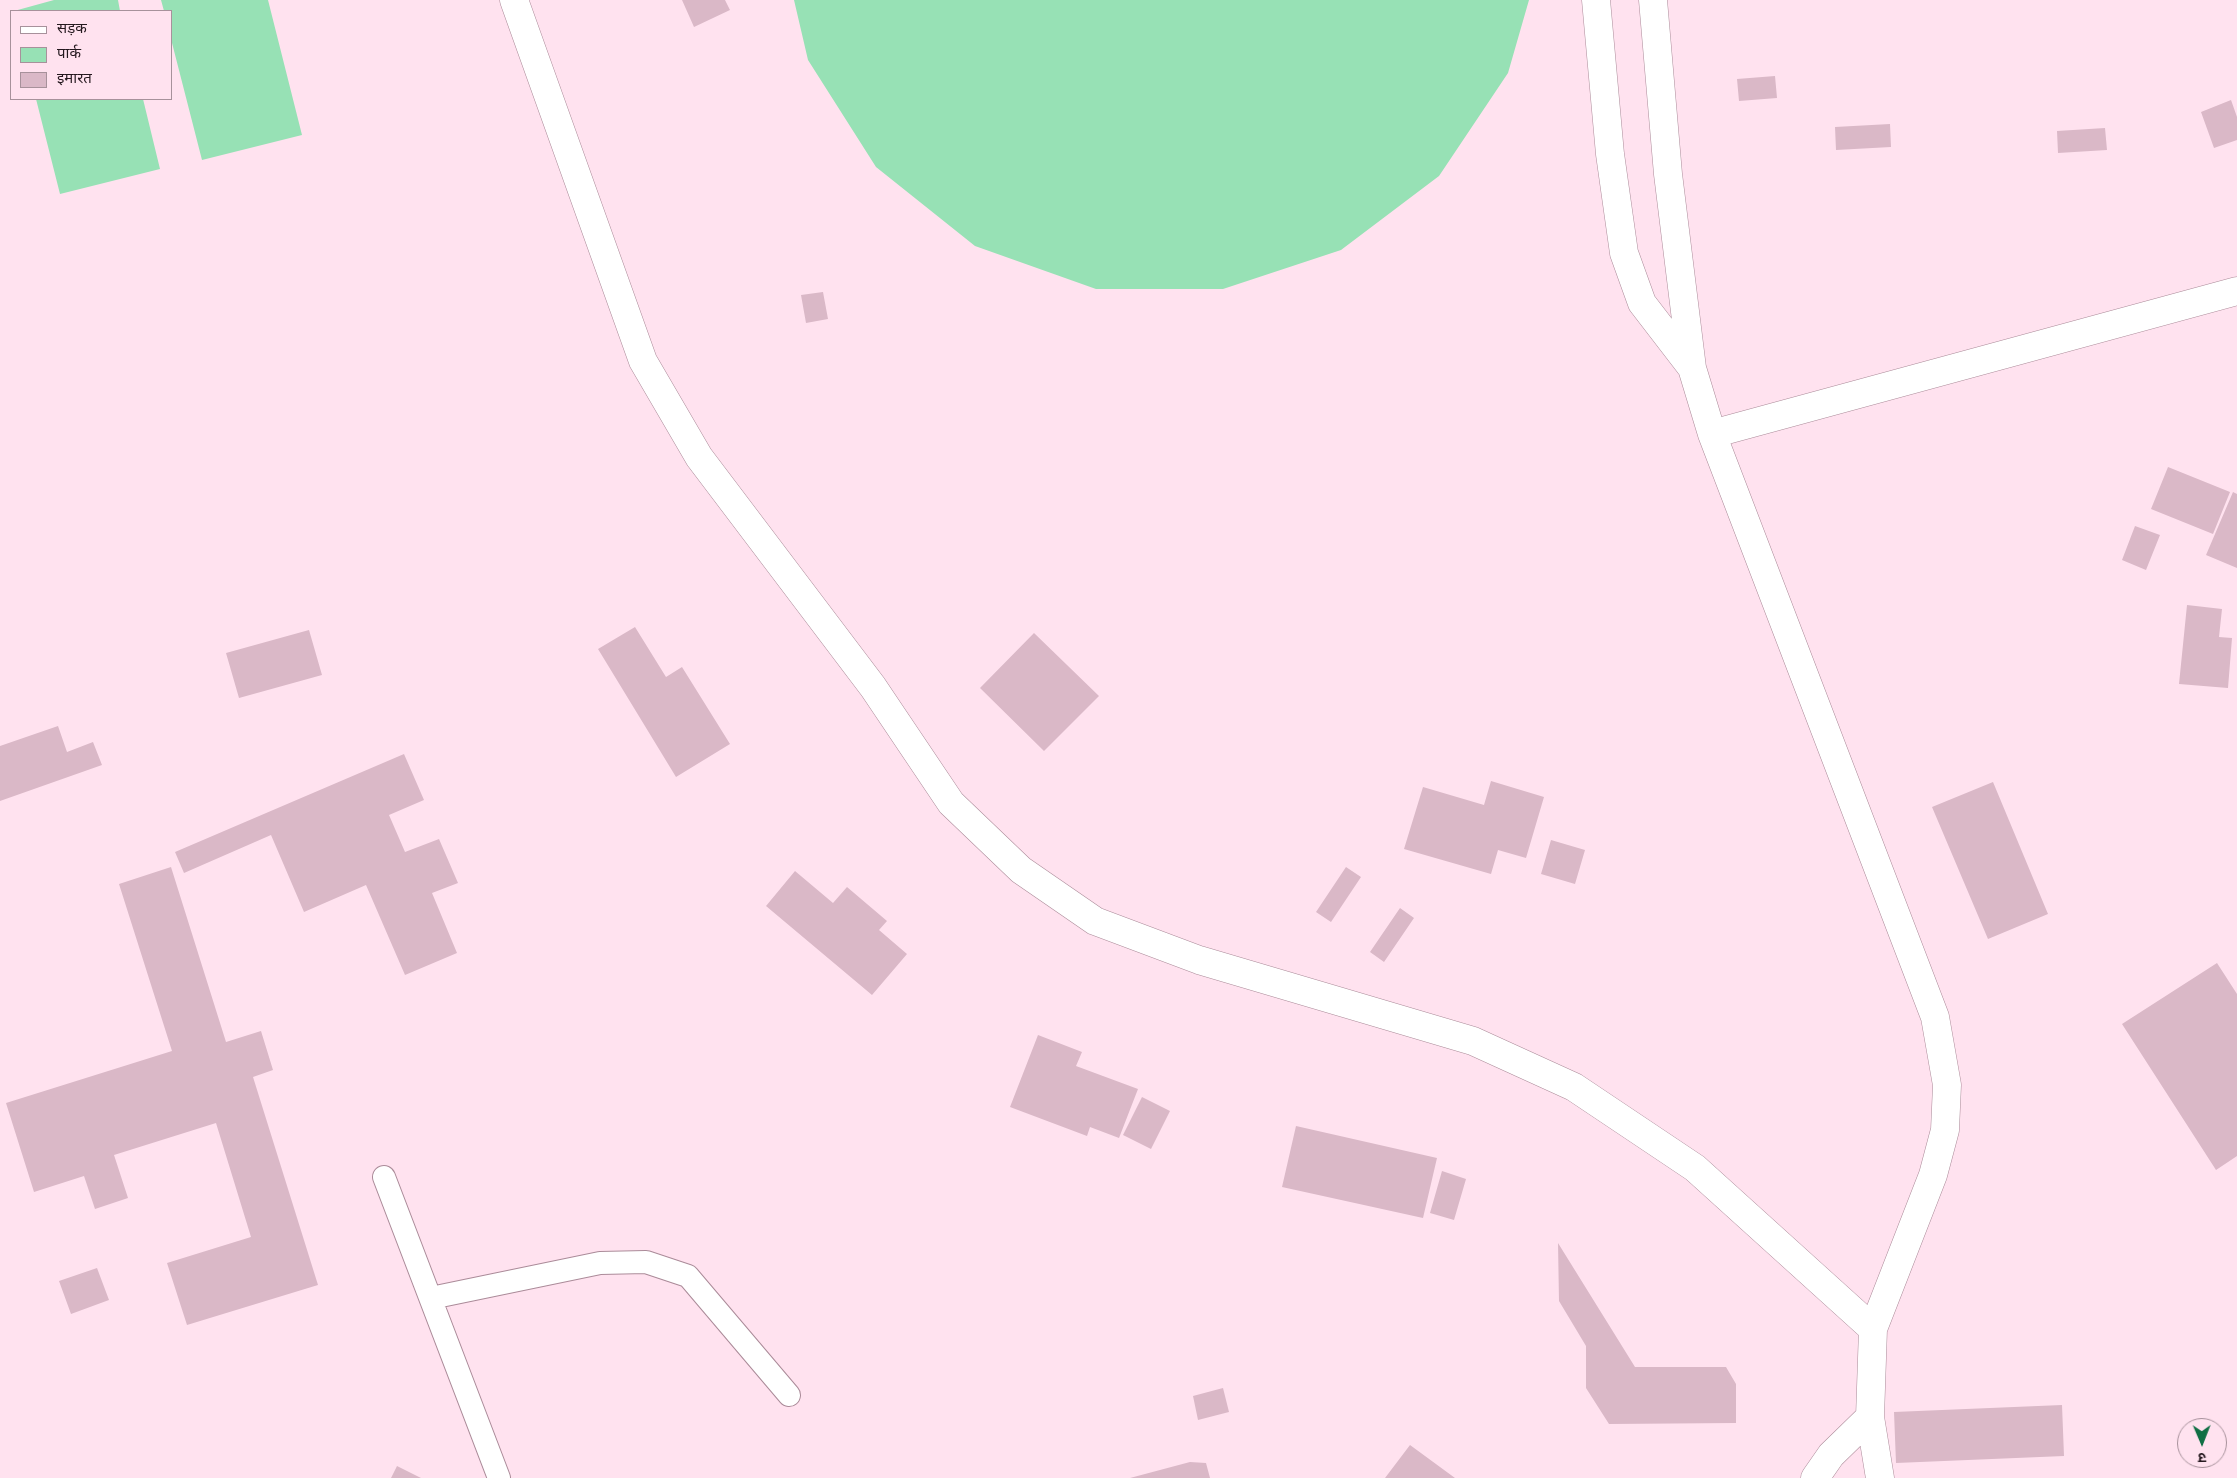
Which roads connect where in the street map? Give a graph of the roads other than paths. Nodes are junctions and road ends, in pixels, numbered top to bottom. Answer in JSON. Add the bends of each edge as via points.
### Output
{"nodes":[{"id":1,"x":514,"y":0,"type":"edge"},
{"id":2,"x":1596,"y":0,"type":"edge"},
{"id":3,"x":1653,"y":0,"type":"edge"},
{"id":4,"x":2237,"y":291,"type":"edge"},
{"id":5,"x":1692,"y":368,"type":"junction"},
{"id":6,"x":1712,"y":434,"type":"junction"},
{"id":7,"x":384,"y":1176,"type":"dead end"},
{"id":8,"x":431,"y":1298,"type":"junction"},
{"id":9,"x":1873,"y":1329,"type":"junction"},
{"id":10,"x":789,"y":1394,"type":"dead end"},
{"id":11,"x":1870,"y":1417,"type":"junction"},
{"id":12,"x":499,"y":1478,"type":"edge"},
{"id":13,"x":1815,"y":1478,"type":"edge"},
{"id":14,"x":1880,"y":1478,"type":"edge"}],
"edges":[{"from":1,"to":9,"type":"street","via":[[643,362],[699,457],[873,688],[951,803],[1022,870],[1095,921],[1199,960],[1473,1041],[1574,1088],[1695,1168]]},
{"from":2,"to":5,"type":"street","via":[[1610,154],[1624,253],[1642,303]]},
{"from":3,"to":5,"type":"street","via":[[1668,174]]},
{"from":4,"to":6,"type":"street"},
{"from":5,"to":6,"type":"street"},
{"from":6,"to":9,"type":"street","via":[[1937,1027],[1947,1085],[1945,1130],[1933,1175]]},
{"from":7,"to":8,"type":"lane"},
{"from":8,"to":10,"type":"lane","via":[[600,1262],[646,1262],[688,1276]]},
{"from":8,"to":12,"type":"lane"},
{"from":9,"to":11,"type":"street"},
{"from":11,"to":13,"type":"street","via":[[1831,1455]]},
{"from":11,"to":14,"type":"street"}]}
